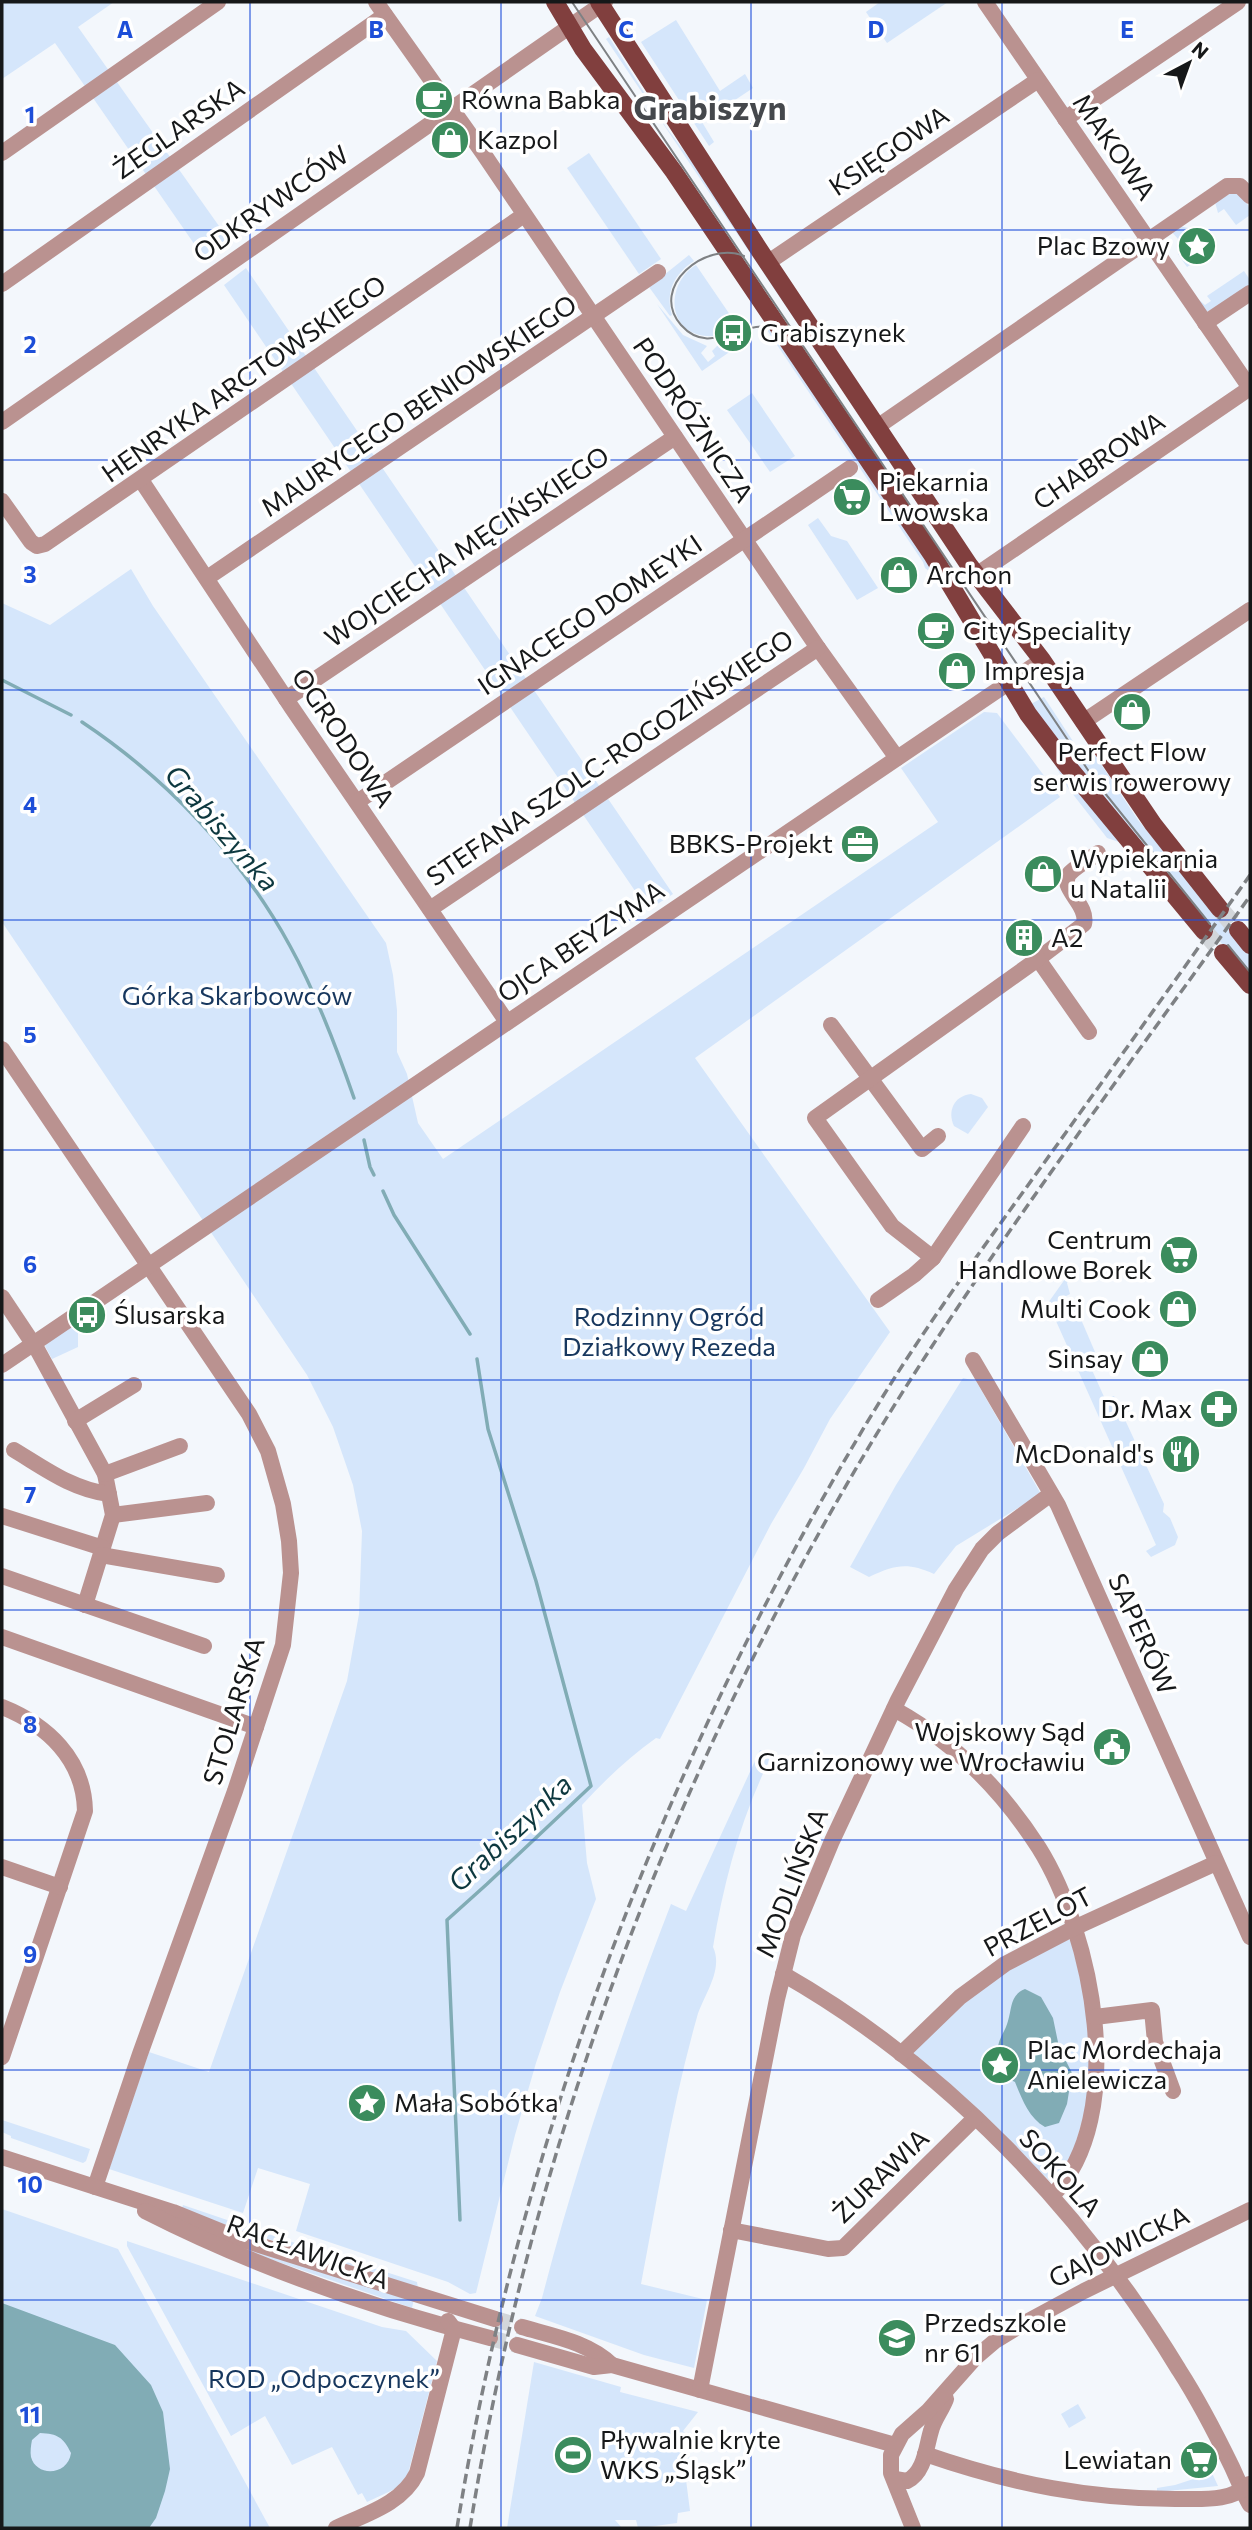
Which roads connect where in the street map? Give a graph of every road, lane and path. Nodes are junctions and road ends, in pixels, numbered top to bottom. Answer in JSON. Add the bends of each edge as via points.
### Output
{"nodes":[{"id":1,"x":218,"y":2,"type":"edge"},
{"id":2,"x":555,"y":2,"type":"edge"},
{"id":3,"x":985,"y":2,"type":"edge"},
{"id":4,"x":1238,"y":2,"type":"edge"},
{"id":5,"x":602,"y":3,"type":"edge"},
{"id":6,"x":380,"y":8,"type":"edge"},
{"id":7,"x":569,"y":26,"type":"junction"},
{"id":8,"x":1038,"y":80,"type":"junction"},
{"id":9,"x":451,"y":108,"type":"junction"},
{"id":10,"x":1065,"y":119,"type":"junction"},
{"id":11,"x":2,"y":153,"type":"edge"},
{"id":12,"x":1250,"y":196,"type":"edge"},
{"id":13,"x":524,"y":215,"type":"junction"},
{"id":14,"x":1149,"y":240,"type":"junction"},
{"id":15,"x":767,"y":263,"type":"junction"},
{"id":16,"x":658,"y":272,"type":"dead end"},
{"id":17,"x":2,"y":284,"type":"edge"},
{"id":18,"x":1250,"y":293,"type":"edge"},
{"id":19,"x":595,"y":317,"type":"junction"},
{"id":20,"x":1205,"y":323,"type":"junction"},
{"id":21,"x":1250,"y":388,"type":"edge"},
{"id":22,"x":2,"y":422,"type":"edge"},
{"id":23,"x":877,"y":427,"type":"junction"},
{"id":24,"x":675,"y":437,"type":"junction"},
{"id":25,"x":850,"y":468,"type":"dead end"},
{"id":26,"x":141,"y":480,"type":"junction"},
{"id":27,"x":2,"y":501,"type":"edge"},
{"id":28,"x":744,"y":540,"type":"junction"},
{"id":29,"x":976,"y":575,"type":"junction"},
{"id":30,"x":207,"y":578,"type":"junction"},
{"id":31,"x":1250,"y":610,"type":"edge"},
{"id":32,"x":818,"y":648,"type":"junction"},
{"id":33,"x":1042,"y":660,"type":"junction"},
{"id":34,"x":1009,"y":682,"type":"junction"},
{"id":35,"x":286,"y":699,"type":"junction"},
{"id":36,"x":1083,"y":722,"type":"junction"},
{"id":37,"x":897,"y":758,"type":"junction"},
{"id":38,"x":357,"y":802,"type":"junction"},
{"id":39,"x":1098,"y":853,"type":"dead end"},
{"id":40,"x":430,"y":909,"type":"junction"},
{"id":41,"x":1220,"y":909,"type":"tunnel mouth"},
{"id":42,"x":1238,"y":930,"type":"tunnel mouth"},
{"id":43,"x":1204,"y":931,"type":"tunnel mouth"},
{"id":44,"x":1250,"y":945,"type":"edge"},
{"id":45,"x":1033,"y":952,"type":"junction"},
{"id":46,"x":1223,"y":953,"type":"tunnel mouth"},
{"id":47,"x":1250,"y":985,"type":"edge"},
{"id":48,"x":507,"y":1022,"type":"junction"},
{"id":49,"x":831,"y":1025,"type":"dead end"},
{"id":50,"x":1089,"y":1032,"type":"dead end"},
{"id":51,"x":2,"y":1049,"type":"edge"},
{"id":52,"x":871,"y":1077,"type":"junction"},
{"id":53,"x":1023,"y":1126,"type":"dead end"},
{"id":54,"x":937,"y":1136,"type":"dead end"},
{"id":55,"x":933,"y":1258,"type":"junction"},
{"id":56,"x":148,"y":1265,"type":"junction"},
{"id":57,"x":2,"y":1297,"type":"edge"},
{"id":58,"x":878,"y":1300,"type":"dead end"},
{"id":59,"x":33,"y":1343,"type":"junction"},
{"id":60,"x":973,"y":1360,"type":"dead end"},
{"id":61,"x":2,"y":1365,"type":"edge"},
{"id":62,"x":134,"y":1385,"type":"dead end"},
{"id":63,"x":75,"y":1421,"type":"junction"},
{"id":64,"x":180,"y":1446,"type":"dead end"},
{"id":65,"x":14,"y":1450,"type":"dead end"},
{"id":66,"x":105,"y":1474,"type":"junction"},
{"id":67,"x":109,"y":1494,"type":"junction"},
{"id":68,"x":1051,"y":1494,"type":"junction"},
{"id":69,"x":207,"y":1503,"type":"dead end"},
{"id":70,"x":113,"y":1515,"type":"junction"},
{"id":71,"x":2,"y":1516,"type":"edge"},
{"id":72,"x":102,"y":1552,"type":"junction"},
{"id":73,"x":216,"y":1575,"type":"dead end"},
{"id":74,"x":2,"y":1576,"type":"edge"},
{"id":75,"x":85,"y":1605,"type":"junction"},
{"id":76,"x":2,"y":1637,"type":"edge"},
{"id":77,"x":204,"y":1646,"type":"dead end"},
{"id":78,"x":2,"y":1707,"type":"edge"},
{"id":79,"x":894,"y":1709,"type":"junction"},
{"id":80,"x":256,"y":1727,"type":"junction"},
{"id":81,"x":1216,"y":1863,"type":"junction"},
{"id":82,"x":2,"y":1867,"type":"edge"},
{"id":83,"x":60,"y":1887,"type":"junction"},
{"id":84,"x":1074,"y":1928,"type":"junction"},
{"id":85,"x":1250,"y":1937,"type":"edge"},
{"id":86,"x":783,"y":1974,"type":"junction"},
{"id":87,"x":1095,"y":2017,"type":"junction"},
{"id":88,"x":901,"y":2054,"type":"junction"},
{"id":89,"x":2,"y":2057,"type":"edge"},
{"id":90,"x":1173,"y":2091,"type":"dead end"},
{"id":91,"x":975,"y":2118,"type":"junction"},
{"id":92,"x":2,"y":2157,"type":"edge"},
{"id":93,"x":95,"y":2188,"type":"junction"},
{"id":94,"x":1052,"y":2196,"type":"junction"},
{"id":95,"x":1250,"y":2210,"type":"edge"},
{"id":96,"x":731,"y":2230,"type":"junction"},
{"id":97,"x":206,"y":2233,"type":"junction"},
{"id":98,"x":1117,"y":2275,"type":"junction"},
{"id":99,"x":436,"y":2301,"type":"junction"},
{"id":100,"x":522,"y":2327,"type":"tunnel mouth"},
{"id":101,"x":454,"y":2329,"type":"junction"},
{"id":102,"x":490,"y":2338,"type":"tunnel mouth"},
{"id":103,"x":517,"y":2345,"type":"tunnel mouth"},
{"id":104,"x":611,"y":2365,"type":"junction"},
{"id":105,"x":950,"y":2387,"type":"junction"},
{"id":106,"x":699,"y":2390,"type":"junction"},
{"id":107,"x":916,"y":2423,"type":"junction"},
{"id":108,"x":930,"y":2431,"type":"junction"},
{"id":109,"x":895,"y":2445,"type":"junction"},
{"id":110,"x":925,"y":2454,"type":"junction"},
{"id":111,"x":895,"y":2479,"type":"junction"},
{"id":112,"x":912,"y":2479,"type":"junction"},
{"id":113,"x":1248,"y":2494,"type":"edge"},
{"id":114,"x":912,"y":2522,"type":"edge"},
{"id":115,"x":336,"y":2528,"type":"edge"}],
"edges":[{"from":1,"to":11,"type":"street"},
{"from":2,"to":7,"type":"main road"},
{"from":3,"to":8,"type":"street","name":"MAKOWA"},
{"from":4,"to":10,"type":"street"},
{"from":5,"to":7,"type":"street","name":"ODKRYWCÓW"},
{"from":5,"to":15,"type":"main road"},
{"from":6,"to":9,"type":"street","name":"PODRÓŻNICZA"},
{"from":6,"to":17,"type":"street","name":"ŻEGLARSKA"},
{"from":7,"to":9,"type":"street","name":"ODKRYWCÓW"},
{"from":7,"to":34,"type":"main road","via":[[674,172],[933,556]]},
{"from":8,"to":10,"type":"street","name":"MAKOWA"},
{"from":8,"to":15,"type":"street","name":"KSIĘGOWA"},
{"from":9,"to":13,"type":"street","name":"PODRÓŻNICZA"},
{"from":9,"to":22,"type":"street","name":"ODKRYWCÓW"},
{"from":10,"to":14,"type":"street","name":"MAKOWA"},
{"from":12,"to":14,"type":"street","via":[[1240,186],[1227,186]]},
{"from":13,"to":19,"type":"street","name":"PODRÓŻNICZA"},
{"from":13,"to":26,"type":"street","name":"HENRYKA ARCTOWSKIEGO"},
{"from":14,"to":20,"type":"street","name":"MAKOWA"},
{"from":14,"to":23,"type":"street"},
{"from":15,"to":23,"type":"main road"},
{"from":16,"to":19,"type":"street","name":"MAURYCEGO BENIOWSKIEGO"},
{"from":18,"to":20,"type":"street"},
{"from":19,"to":24,"type":"street","name":"PODRÓŻNICZA"},
{"from":19,"to":30,"type":"street","name":"MAURYCEGO BENIOWSKIEGO"},
{"from":20,"to":21,"type":"street","name":"MAKOWA"},
{"from":21,"to":29,"type":"street","name":"CHABROWA"},
{"from":23,"to":29,"type":"main road"},
{"from":24,"to":28,"type":"street","name":"PODRÓŻNICZA"},
{"from":24,"to":35,"type":"street","name":"WOJCIECHA MĘCIŃSKIEGO"},
{"from":25,"to":28,"type":"street","name":"IGNACEGO DOMEYKI"},
{"from":26,"to":27,"type":"street","name":"HENRYKA ARCTOWSKIEGO","via":[[37,546]]},
{"from":26,"to":30,"type":"street","name":"OGRODOWA"},
{"from":28,"to":32,"type":"street","name":"PODRÓŻNICZA"},
{"from":28,"to":38,"type":"street","name":"IGNACEGO DOMEYKI"},
{"from":29,"to":33,"type":"main road"},
{"from":30,"to":35,"type":"street","name":"OGRODOWA"},
{"from":31,"to":36,"type":"street"},
{"from":32,"to":37,"type":"street","name":"PODRÓŻNICZA"},
{"from":32,"to":40,"type":"street","name":"STEFANA SZOLC-ROGOZIŃSKIEGO"},
{"from":33,"to":34,"type":"street","name":"OJCA BEYZYMA"},
{"from":33,"to":36,"type":"main road"},
{"from":34,"to":37,"type":"street","name":"OJCA BEYZYMA"},
{"from":34,"to":43,"type":"main road","via":[[1046,740]]},
{"from":35,"to":38,"type":"street","name":"OGRODOWA"},
{"from":36,"to":41,"type":"main road","via":[[1170,847]]},
{"from":37,"to":48,"type":"street","name":"OJCA BEYZYMA"},
{"from":38,"to":40,"type":"street","name":"OGRODOWA"},
{"from":39,"to":45,"type":"street","via":[[1067,880],[1084,912],[1084,924]]},
{"from":40,"to":48,"type":"street","name":"OGRODOWA"},
{"from":42,"to":44,"type":"main road"},
{"from":45,"to":50,"type":"street"},
{"from":45,"to":52,"type":"street"},
{"from":46,"to":47,"type":"main road"},
{"from":48,"to":56,"type":"street","name":"OJCA BEYZYMA"},
{"from":49,"to":52,"type":"street"},
{"from":51,"to":56,"type":"street"},
{"from":52,"to":54,"type":"street","via":[[922,1149]]},
{"from":52,"to":55,"type":"street","via":[[815,1118],[892,1226]]},
{"from":53,"to":55,"type":"street"},
{"from":55,"to":58,"type":"street"},
{"from":56,"to":59,"type":"street","name":"OJCA BEYZYMA"},
{"from":56,"to":80,"type":"street","name":"STOLARSKA","via":[[249,1414],[268,1451],[283,1504],[291,1573],[283,1645]]},
{"from":57,"to":59,"type":"street"},
{"from":59,"to":61,"type":"street","name":"OJCA BEYZYMA"},
{"from":59,"to":63,"type":"street"},
{"from":60,"to":68,"type":"street","name":"SAPERÓW"},
{"from":62,"to":63,"type":"street"},
{"from":63,"to":66,"type":"street"},
{"from":64,"to":66,"type":"street"},
{"from":65,"to":67,"type":"street","via":[[61,1479]]},
{"from":66,"to":67,"type":"street"},
{"from":67,"to":70,"type":"street"},
{"from":68,"to":79,"type":"street","name":"MODLIŃSKA","via":[[982,1549]]},
{"from":68,"to":81,"type":"street","name":"SAPERÓW"},
{"from":69,"to":70,"type":"street"},
{"from":70,"to":72,"type":"street"},
{"from":71,"to":72,"type":"street"},
{"from":72,"to":73,"type":"street"},
{"from":72,"to":75,"type":"street"},
{"from":74,"to":75,"type":"street"},
{"from":75,"to":77,"type":"street"},
{"from":76,"to":80,"type":"street"},
{"from":78,"to":83,"type":"street","via":[[38,1725],[82,1780],[85,1811]]},
{"from":79,"to":84,"type":"street","via":[[967,1760],[1006,1801],[1040,1850]]},
{"from":79,"to":86,"type":"street","name":"MODLIŃSKA","via":[[832,1841],[797,1925]]},
{"from":80,"to":93,"type":"street","name":"STOLARSKA"},
{"from":81,"to":84,"type":"street","name":"PRZELOT"},
{"from":81,"to":85,"type":"street","name":"SAPERÓW"},
{"from":82,"to":83,"type":"street"},
{"from":83,"to":89,"type":"street"},
{"from":84,"to":87,"type":"street"},
{"from":84,"to":88,"type":"street","name":"PRZELOT","via":[[982,1979]]},
{"from":86,"to":88,"type":"street","name":"SOKOLA"},
{"from":86,"to":96,"type":"street","name":"MODLIŃSKA"},
{"from":87,"to":90,"type":"street","via":[[1152,2010],[1155,2042]]},
{"from":87,"to":94,"type":"street","via":[[1098,2058],[1087,2129],[1072,2170]]},
{"from":88,"to":91,"type":"street","name":"SOKOLA"},
{"from":91,"to":94,"type":"street","name":"SOKOLA"},
{"from":91,"to":96,"type":"street","name":"ŻURAWIA","via":[[843,2248]]},
{"from":92,"to":93,"type":"street","name":"RACŁAWICKA"},
{"from":93,"to":97,"type":"street","name":"RACŁAWICKA","via":[[173,2212]]},
{"from":94,"to":98,"type":"street","name":"SOKOLA"},
{"from":95,"to":98,"type":"street","name":"GAJOWICKA"},
{"from":96,"to":106,"type":"street","name":"MODLIŃSKA"},
{"from":97,"to":99,"type":"street","name":"RACŁAWICKA","via":[[237,2238]]},
{"from":97,"to":101,"type":"street","name":"RACŁAWICKA","via":[[248,2260]]},
{"from":98,"to":105,"type":"street","name":"GAJOWICKA","via":[[995,2341]]},
{"from":98,"to":113,"type":"street","name":"SOKOLA","via":[[1185,2379]]},
{"from":99,"to":101,"type":"street"},
{"from":99,"to":101,"type":"street","name":"RACŁAWICKA","via":[[492,2318]]},
{"from":100,"to":104,"type":"street","via":[[600,2354]]},
{"from":101,"to":102,"type":"street","name":"RACŁAWICKA"},
{"from":101,"to":115,"type":"street","via":[[410,2486],[396,2499]]},
{"from":103,"to":104,"type":"street","via":[[594,2367]]},
{"from":104,"to":106,"type":"street"},
{"from":105,"to":107,"type":"street","name":"GAJOWICKA"},
{"from":105,"to":108,"type":"street","name":"GAJOWICKA"},
{"from":106,"to":109,"type":"street"},
{"from":107,"to":108,"type":"street"},
{"from":107,"to":109,"type":"street","name":"GAJOWICKA"},
{"from":108,"to":110,"type":"street","name":"GAJOWICKA"},
{"from":109,"to":111,"type":"street","via":[[889,2465]]},
{"from":110,"to":112,"type":"street","name":"GAJOWICKA"},
{"from":110,"to":113,"type":"street","via":[[1038,2487],[1133,2500]]},
{"from":111,"to":112,"type":"street"},
{"from":111,"to":114,"type":"street"},
{"from":112,"to":114,"type":"street"}]}
